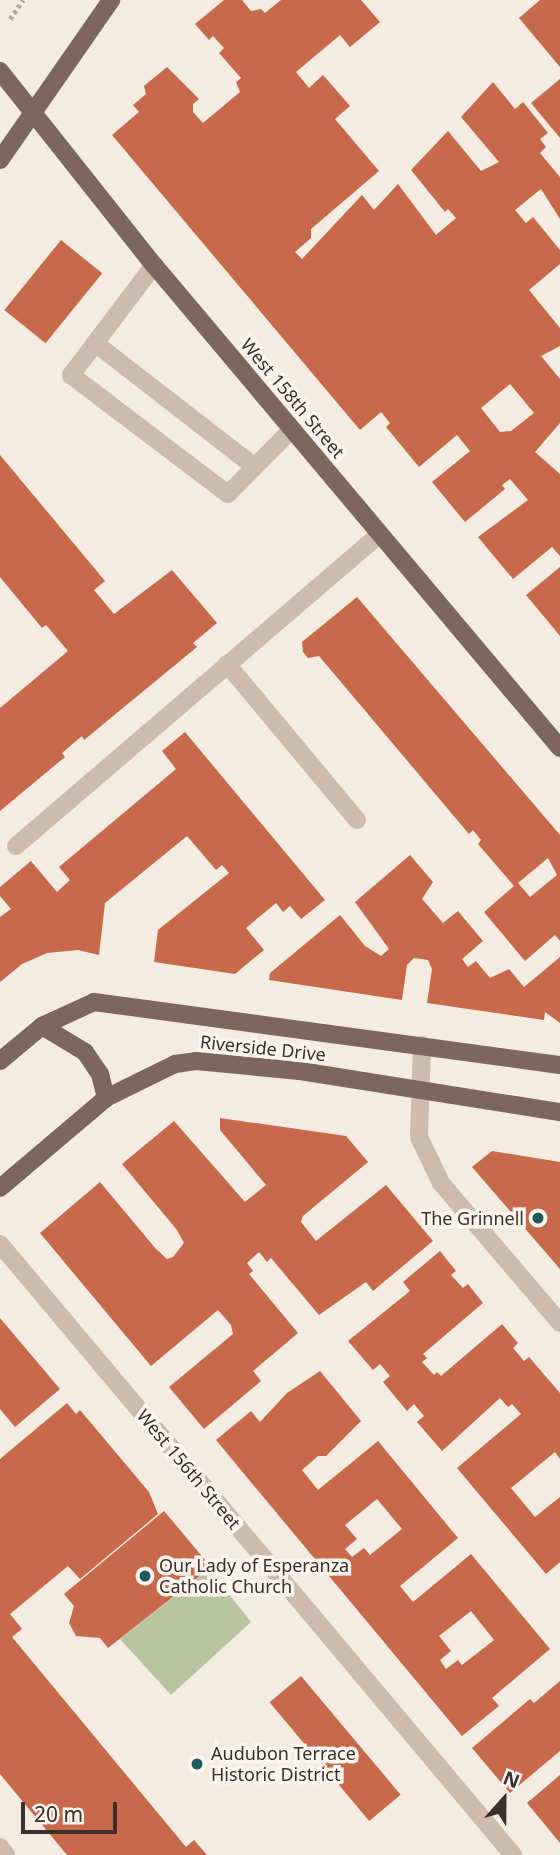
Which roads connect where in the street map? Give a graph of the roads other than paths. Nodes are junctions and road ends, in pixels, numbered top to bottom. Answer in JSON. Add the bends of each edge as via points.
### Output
{"nodes":[{"id":1,"x":111,"y":0,"type":"edge"},
{"id":2,"x":0,"y":71,"type":"edge"},
{"id":3,"x":0,"y":160,"type":"edge"},
{"id":4,"x":154,"y":265,"type":"junction"},
{"id":5,"x":95,"y":343,"type":"junction"},
{"id":6,"x":292,"y":429,"type":"junction"},
{"id":7,"x":256,"y":467,"type":"junction"},
{"id":8,"x":379,"y":535,"type":"junction"},
{"id":9,"x":227,"y":664,"type":"junction"},
{"id":10,"x":560,"y":748,"type":"edge"},
{"id":11,"x":357,"y":820,"type":"dead end"},
{"id":12,"x":16,"y":846,"type":"dead end"},
{"id":13,"x":42,"y":1026,"type":"junction"},
{"id":14,"x":422,"y":1045,"type":"junction"},
{"id":15,"x":0,"y":1061,"type":"edge"},
{"id":16,"x":560,"y":1065,"type":"edge"},
{"id":17,"x":420,"y":1090,"type":"junction"},
{"id":18,"x":106,"y":1098,"type":"junction"},
{"id":19,"x":560,"y":1112,"type":"edge"},
{"id":20,"x":0,"y":1188,"type":"edge"},
{"id":21,"x":0,"y":1244,"type":"edge"},
{"id":22,"x":560,"y":1323,"type":"edge"},
{"id":23,"x":0,"y":1847,"type":"edge"},
{"id":24,"x":6,"y":1855,"type":"edge"},
{"id":25,"x":513,"y":1855,"type":"edge"}],
"edges":[{"from":1,"to":3,"type":"main road"},
{"from":2,"to":4,"type":"main road","name":"West 158th Street"},
{"from":4,"to":5,"type":"street"},
{"from":4,"to":6,"type":"main road","name":"West 158th Street"},
{"from":5,"to":7,"type":"street"},
{"from":5,"to":7,"type":"street","via":[[71,375],[228,494]]},
{"from":6,"to":7,"type":"street"},
{"from":6,"to":8,"type":"main road","name":"West 158th Street"},
{"from":8,"to":9,"type":"street"},
{"from":8,"to":10,"type":"main road","name":"West 158th Street"},
{"from":9,"to":11,"type":"street"},
{"from":9,"to":12,"type":"street"},
{"from":13,"to":14,"type":"main road","name":"Riverside Drive","via":[[94,1002]]},
{"from":13,"to":15,"type":"main road","name":"Riverside Drive"},
{"from":13,"to":18,"type":"main road","via":[[85,1052],[100,1074]]},
{"from":14,"to":16,"type":"main road","name":"Riverside Drive"},
{"from":14,"to":17,"type":"street"},
{"from":17,"to":18,"type":"main road","name":"Riverside Drive","via":[[196,1061],[154,1072]]},
{"from":17,"to":19,"type":"main road","name":"Riverside Drive"},
{"from":17,"to":22,"type":"street","via":[[419,1137],[441,1184]]},
{"from":18,"to":20,"type":"main road","name":"Riverside Drive"},
{"from":21,"to":25,"type":"street","name":"West 156th Street"},
{"from":23,"to":24,"type":"street"}]}
